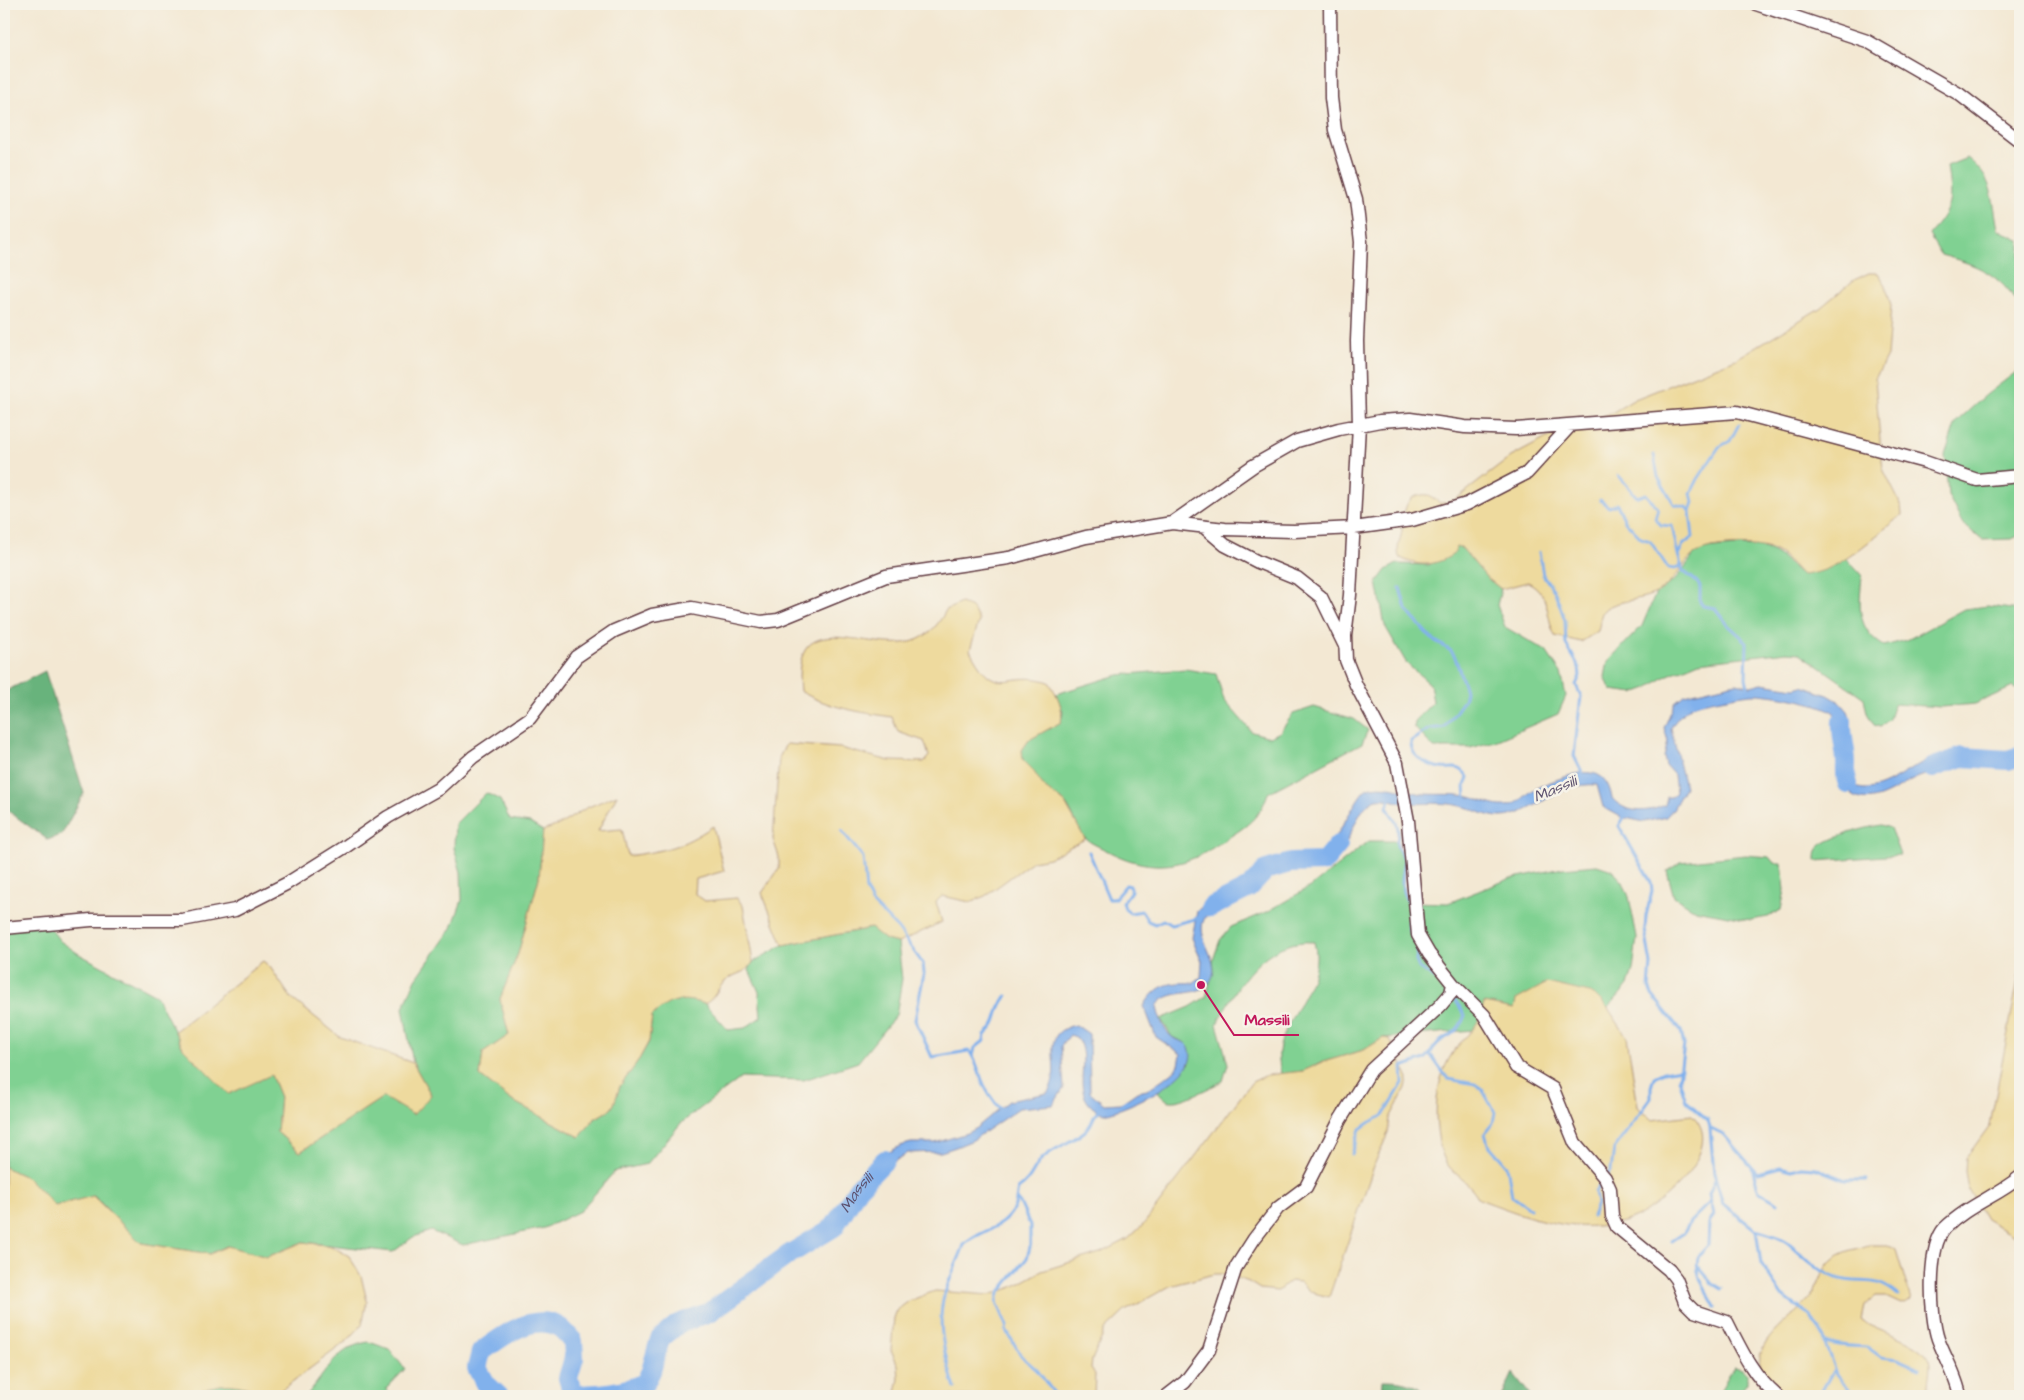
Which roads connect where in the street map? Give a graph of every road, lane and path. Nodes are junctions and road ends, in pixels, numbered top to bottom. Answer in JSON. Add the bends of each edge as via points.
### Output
{"nodes":[{"id":1,"x":1330,"y":4,"type":"edge"},
{"id":2,"x":1756,"y":4,"type":"edge"},
{"id":3,"x":2020,"y":141,"type":"edge"},
{"id":4,"x":1359,"y":425,"type":"junction"},
{"id":5,"x":1571,"y":425,"type":"junction"},
{"id":6,"x":2020,"y":476,"type":"edge"},
{"id":7,"x":1172,"y":523,"type":"junction"},
{"id":8,"x":1204,"y":527,"type":"junction"},
{"id":9,"x":1354,"y":528,"type":"junction"},
{"id":10,"x":1346,"y":646,"type":"junction"},
{"id":11,"x":4,"y":928,"type":"edge"},
{"id":12,"x":1453,"y":984,"type":"junction"},
{"id":13,"x":2020,"y":1177,"type":"edge"},
{"id":14,"x":1167,"y":1396,"type":"edge"},
{"id":15,"x":1777,"y":1396,"type":"edge"},
{"id":16,"x":1960,"y":1396,"type":"edge"}],
"edges":[{"from":1,"to":4,"type":"street","via":[[1330,98],[1335,130],[1356,199],[1361,242],[1357,341]]},
{"from":2,"to":3,"type":"street","via":[[1867,41],[1959,94]]},
{"from":4,"to":5,"type":"street","via":[[1410,419],[1516,429]]},
{"from":4,"to":7,"type":"street","via":[[1297,441],[1253,466]]},
{"from":4,"to":9,"type":"street"},
{"from":5,"to":6,"type":"street","via":[[1737,412],[1925,462],[1977,480]]},
{"from":5,"to":9,"type":"street","via":[[1527,473],[1503,487],[1467,504],[1412,520]]},
{"from":7,"to":8,"type":"street"},
{"from":7,"to":11,"type":"street","via":[[1086,537],[1009,558],[886,576],[778,620],[761,622],[692,608],[652,615],[614,631],[576,657],[530,718],[473,758],[438,789],[388,817],[286,884],[235,910],[182,920],[91,920]]},
{"from":8,"to":9,"type":"street","via":[[1294,531]]},
{"from":8,"to":10,"type":"street","via":[[1225,545],[1298,578],[1321,596]]},
{"from":9,"to":10,"type":"street"},
{"from":10,"to":12,"type":"street","via":[[1346,660],[1356,685],[1397,764],[1411,846],[1418,936],[1428,954]]},
{"from":12,"to":14,"type":"street","via":[[1451,993],[1440,1006],[1371,1070],[1340,1120],[1306,1187],[1278,1208],[1254,1238],[1236,1267],[1209,1350],[1185,1382]]},
{"from":12,"to":15,"type":"street","via":[[1484,1015],[1516,1067],[1553,1088],[1575,1143],[1605,1178],[1617,1227],[1669,1270],[1685,1302],[1694,1311],[1727,1322],[1748,1363],[1763,1385]]},
{"from":13,"to":16,"type":"street","via":[[2007,1188],[1976,1204],[1940,1235],[1934,1262],[1932,1301],[1938,1337]]}]}
